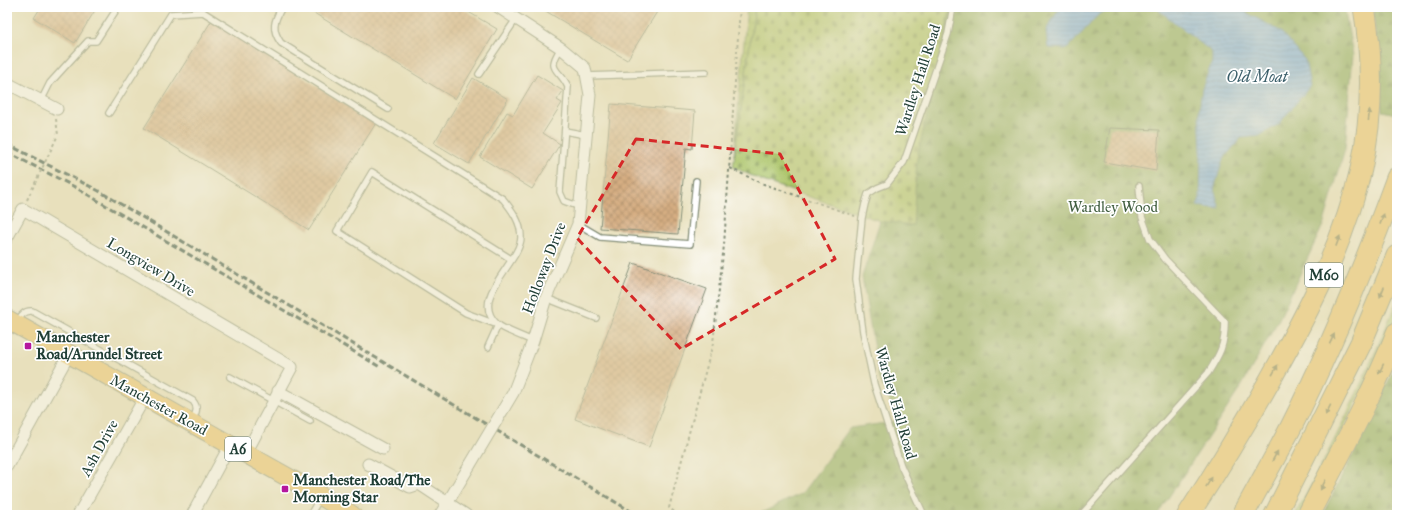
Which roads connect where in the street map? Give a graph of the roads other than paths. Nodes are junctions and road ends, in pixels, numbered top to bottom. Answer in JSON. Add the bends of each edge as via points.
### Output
{"nodes":[{"id":1,"x":118,"y":7,"type":"edge"},
{"id":2,"x":282,"y":7,"type":"edge"},
{"id":3,"x":953,"y":7,"type":"edge"},
{"id":4,"x":1364,"y":7,"type":"edge"},
{"id":5,"x":505,"y":8,"type":"edge"},
{"id":6,"x":516,"y":19,"type":"junction"},
{"id":7,"x":561,"y":48,"type":"junction"},
{"id":8,"x":706,"y":72,"type":"dead end"},
{"id":9,"x":479,"y":74,"type":"dead end"},
{"id":10,"x":587,"y":76,"type":"junction"},
{"id":11,"x":7,"y":83,"type":"edge"},
{"id":12,"x":41,"y":101,"type":"junction"},
{"id":13,"x":57,"y":109,"type":"road end"},
{"id":14,"x":388,"y":109,"type":"dead end"},
{"id":15,"x":110,"y":113,"type":"dead end"},
{"id":16,"x":565,"y":131,"type":"junction"},
{"id":17,"x":586,"y":135,"type":"junction"},
{"id":18,"x":1397,"y":178,"type":"edge"},
{"id":19,"x":696,"y":181,"type":"dead end"},
{"id":20,"x":1139,"y":186,"type":"dead end"},
{"id":21,"x":580,"y":207,"type":"junction"},
{"id":22,"x":578,"y":224,"type":"junction"},
{"id":23,"x":7,"y":238,"type":"edge"},
{"id":24,"x":1397,"y":256,"type":"edge"},
{"id":25,"x":511,"y":259,"type":"junction"},
{"id":26,"x":546,"y":298,"type":"junction"},
{"id":27,"x":596,"y":318,"type":"dead end"},
{"id":28,"x":11,"y":322,"type":"edge"},
{"id":29,"x":498,"y":325,"type":"junction"},
{"id":30,"x":1397,"y":333,"type":"edge"},
{"id":31,"x":533,"y":341,"type":"junction"},
{"id":32,"x":488,"y":346,"type":"dead end"},
{"id":33,"x":69,"y":354,"type":"junction"},
{"id":34,"x":230,"y":377,"type":"dead end"},
{"id":35,"x":276,"y":396,"type":"junction"},
{"id":36,"x":145,"y":397,"type":"junction"},
{"id":37,"x":310,"y":421,"type":"dead end"},
{"id":38,"x":191,"y":423,"type":"junction"},
{"id":39,"x":238,"y":449,"type":"junction"},
{"id":40,"x":383,"y":449,"type":"dead end"},
{"id":41,"x":368,"y":464,"type":"dead end"},
{"id":42,"x":7,"y":466,"type":"edge"},
{"id":43,"x":1262,"y":480,"type":"junction"},
{"id":44,"x":321,"y":496,"type":"junction"},
{"id":45,"x":448,"y":503,"type":"junction"},
{"id":46,"x":78,"y":515,"type":"edge"},
{"id":47,"x":192,"y":515,"type":"edge"},
{"id":48,"x":310,"y":515,"type":"edge"},
{"id":49,"x":352,"y":515,"type":"edge"},
{"id":50,"x":440,"y":515,"type":"edge"},
{"id":51,"x":466,"y":515,"type":"edge"},
{"id":52,"x":924,"y":515,"type":"edge"},
{"id":53,"x":1081,"y":515,"type":"edge"},
{"id":54,"x":1188,"y":515,"type":"edge"},
{"id":55,"x":1234,"y":515,"type":"edge"},
{"id":56,"x":1243,"y":515,"type":"edge"},
{"id":57,"x":1275,"y":515,"type":"edge"},
{"id":58,"x":1308,"y":515,"type":"edge"}],
"edges":[{"from":1,"to":12,"type":"lane","via":[[96,41],[88,41],[50,83]]},
{"from":2,"to":14,"type":"lane","via":[[274,23],[276,37],[281,43]]},
{"from":3,"to":52,"type":"lane","name":"Wardley Hall Road","via":[[948,34],[904,162],[887,184],[868,194],[862,218],[856,279],[863,332],[874,384],[899,459]]},
{"from":54,"to":4,"type":"highway","number":"M60","one_way":true,"via":[[1248,419],[1289,346],[1315,295],[1344,226],[1361,169],[1370,112],[1370,56]]},
{"from":5,"to":6,"type":"street","name":"Holloway Drive"},
{"from":6,"to":7,"type":"street","name":"Holloway Drive"},
{"from":6,"to":9,"type":"lane"},
{"from":7,"to":10,"type":"street","name":"Holloway Drive","via":[[585,68]]},
{"from":7,"to":16,"type":"lane","via":[[555,57],[554,68],[565,79],[568,87]]},
{"from":8,"to":10,"type":"lane"},
{"from":10,"to":17,"type":"street","name":"Holloway Drive","via":[[590,95]]},
{"from":11,"to":12,"type":"street"},
{"from":12,"to":13,"type":"street"},
{"from":15,"to":25,"type":"lane","via":[[171,14],[203,12],[503,199],[513,212],[521,238],[519,247]]},
{"from":16,"to":17,"type":"lane"},
{"from":16,"to":21,"type":"lane","via":[[560,192],[564,201]]},
{"from":17,"to":21,"type":"street","name":"Holloway Drive"},
{"from":43,"to":18,"type":"highway","number":"M60","one_way":true,"via":[[1291,427],[1337,329]]},
{"from":19,"to":22,"type":"lane","via":[[690,244],[600,237]]},
{"from":20,"to":53,"type":"lane","via":[[1142,217],[1150,239],[1165,259],[1225,322],[1225,335],[1221,352],[1208,373]]},
{"from":21,"to":22,"type":"street","name":"Holloway Drive"},
{"from":22,"to":26,"type":"street","name":"Holloway Drive"},
{"from":23,"to":35,"type":"street","name":"Longview Drive","via":[[23,209],[292,367]]},
{"from":24,"to":57,"type":"highway","one_way":true,"via":[[1361,343]]},
{"from":25,"to":29,"type":"lane","via":[[491,295],[489,305],[490,316]]},
{"from":25,"to":29,"type":"lane","via":[[372,172],[337,231],[466,313]]},
{"from":26,"to":27,"type":"lane"},
{"from":26,"to":31,"type":"street","name":"Holloway Drive"},
{"from":28,"to":33,"type":"main road","name":"Manchester Road","number":"A6"},
{"from":28,"to":38,"type":"lane","via":[[27,311],[32,311],[186,397],[197,407]]},
{"from":29,"to":31,"type":"lane"},
{"from":29,"to":32,"type":"lane"},
{"from":30,"to":58,"type":"highway","one_way":true,"via":[[1344,447]]},
{"from":31,"to":45,"type":"street","name":"Holloway Drive","bridge":true,"via":[[513,393]]},
{"from":33,"to":36,"type":"main road","name":"Manchester Road","number":"A6"},
{"from":33,"to":42,"type":"street"},
{"from":34,"to":35,"type":"lane"},
{"from":35,"to":37,"type":"lane"},
{"from":35,"to":39,"type":"street"},
{"from":35,"to":40,"type":"street"},
{"from":36,"to":38,"type":"main road","name":"Manchester Road","number":"A6"},
{"from":36,"to":46,"type":"street","name":"Ash Drive"},
{"from":38,"to":39,"type":"main road","name":"Manchester Road","number":"A6"},
{"from":39,"to":44,"type":"main road","name":"Manchester Road","number":"A6"},
{"from":39,"to":47,"type":"street"},
{"from":41,"to":45,"type":"street","via":[[410,488],[419,484]]},
{"from":43,"to":55,"type":"highway","number":"M60"},
{"from":43,"to":56,"type":"highway","number":"M60"},
{"from":44,"to":48,"type":"lane"},
{"from":44,"to":49,"type":"main road","name":"Manchester Road","number":"A6"},
{"from":45,"to":50,"type":"street","name":"Holloway Drive"},
{"from":45,"to":51,"type":"street"}]}
